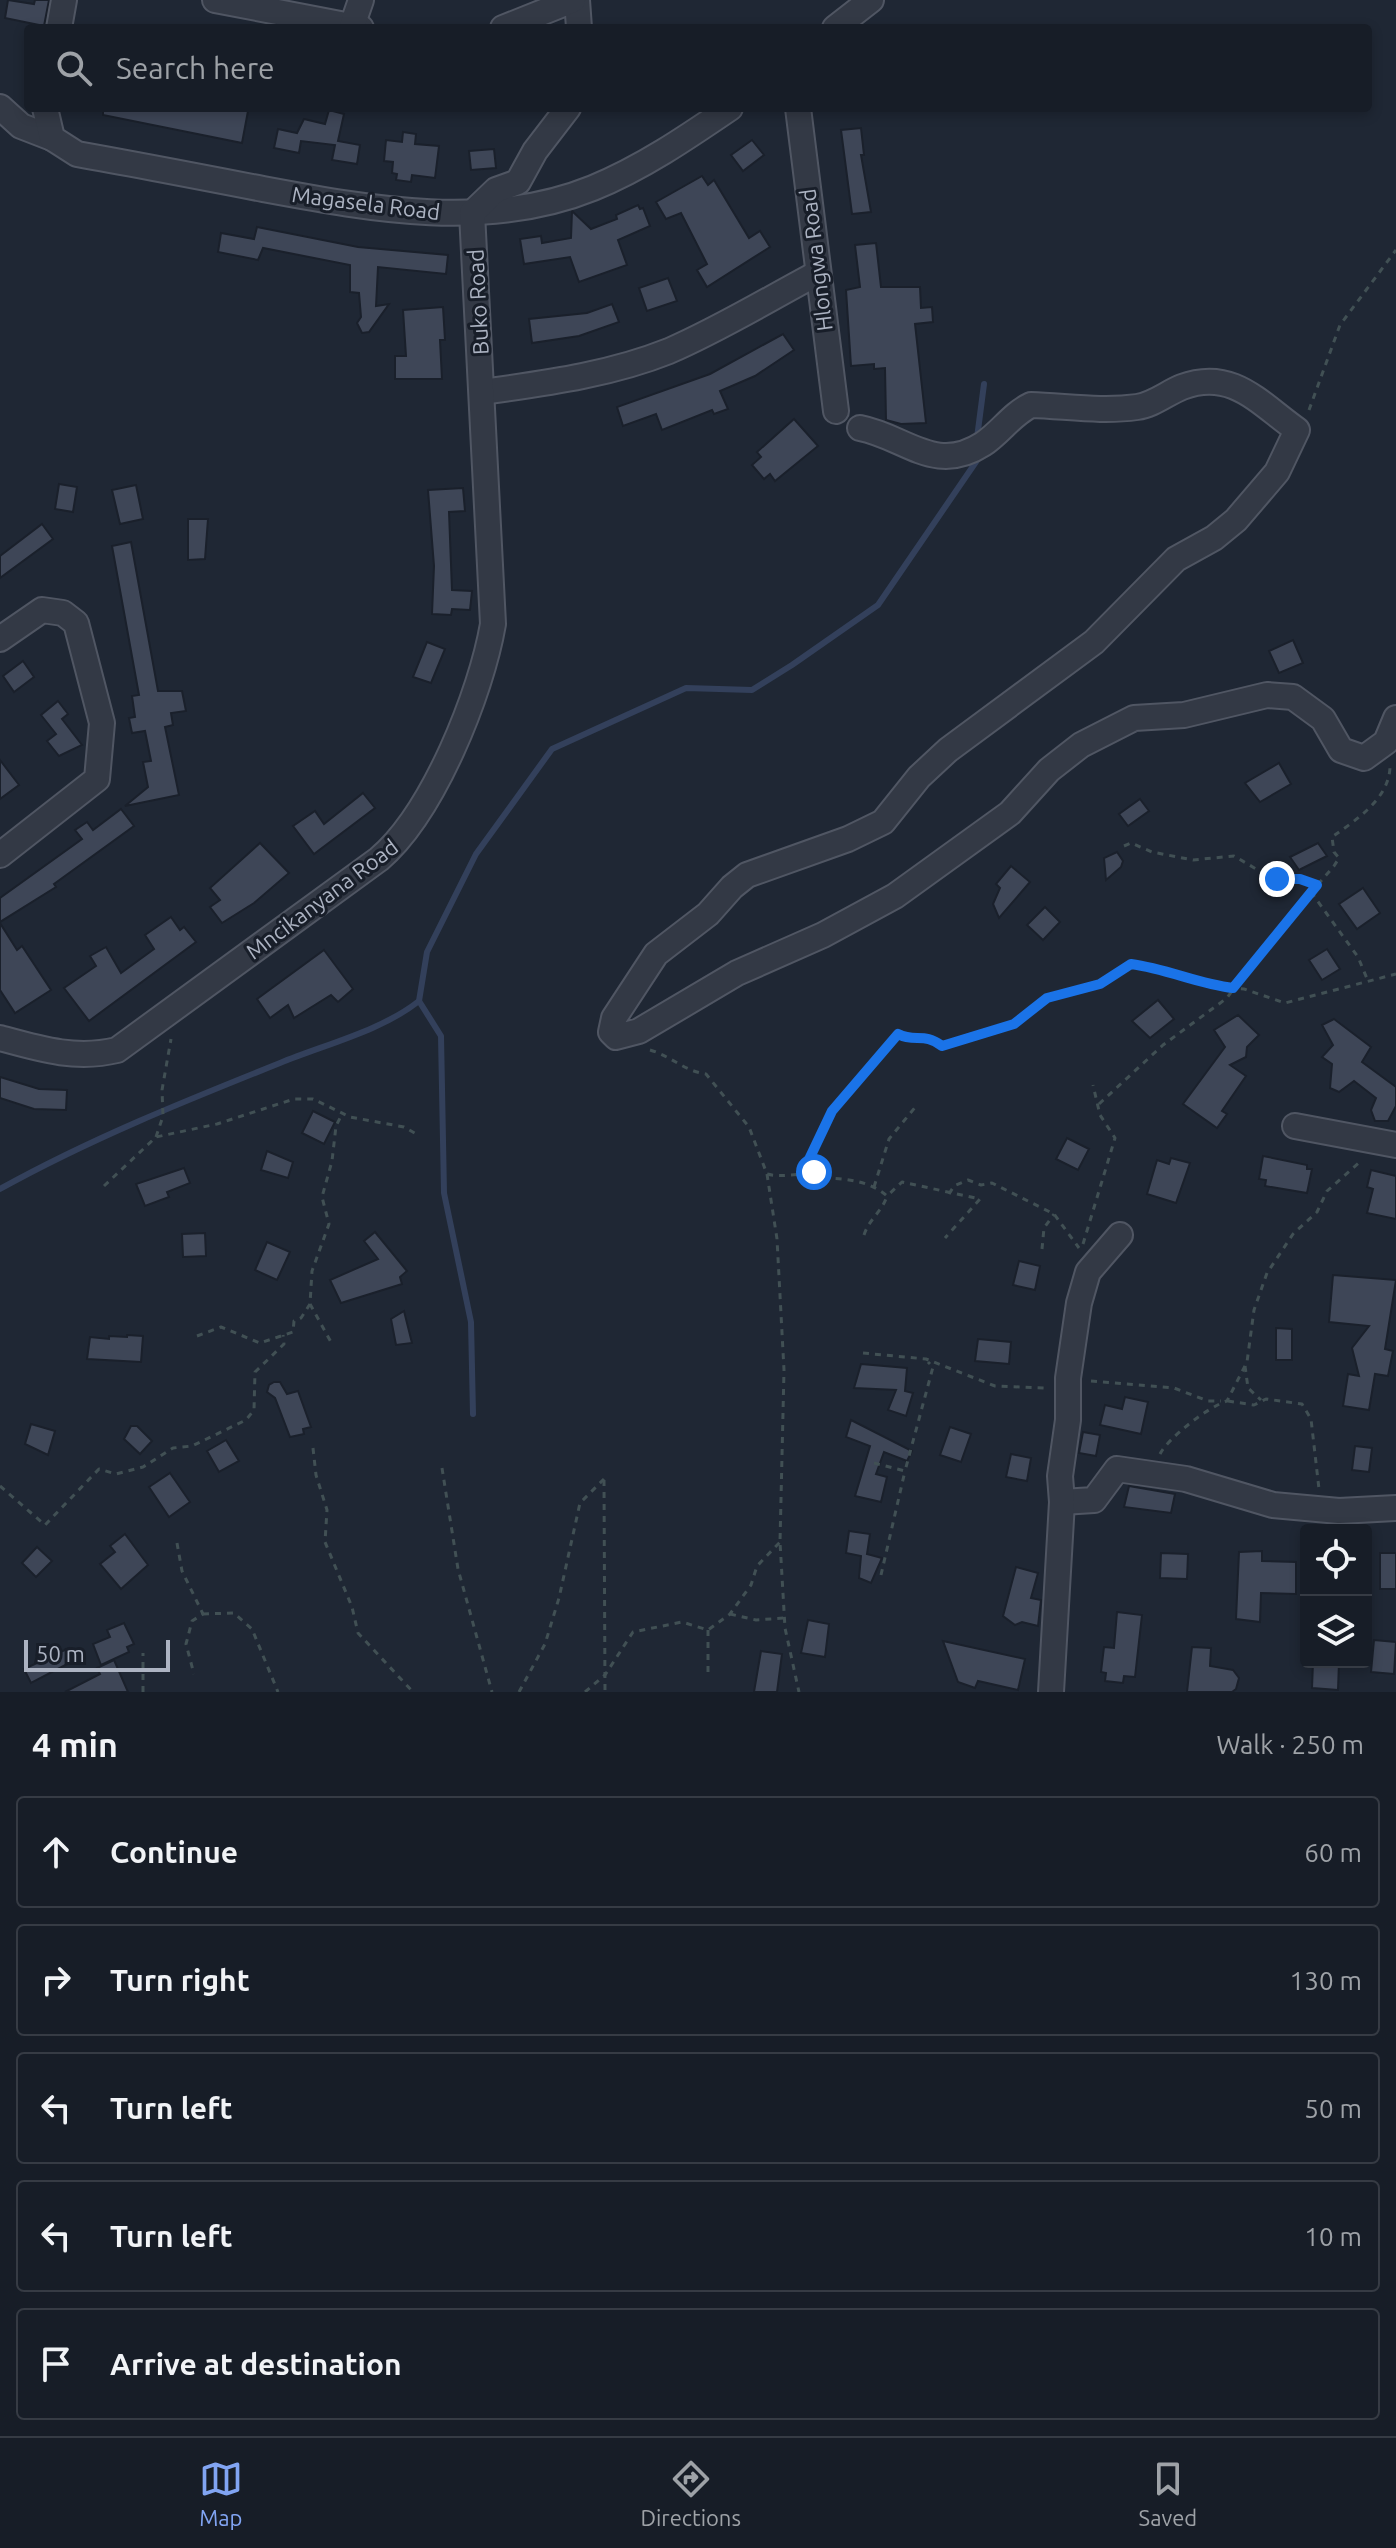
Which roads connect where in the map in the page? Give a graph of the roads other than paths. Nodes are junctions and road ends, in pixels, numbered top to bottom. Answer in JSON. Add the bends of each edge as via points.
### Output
{"nodes":[{"id":1,"x":64,"y":0,"type":"edge"},
{"id":2,"x":215,"y":0,"type":"edge"},
{"id":3,"x":361,"y":0,"type":"edge"},
{"id":4,"x":575,"y":0,"type":"edge"},
{"id":5,"x":871,"y":0,"type":"edge"},
{"id":6,"x":60,"y":24,"type":"edge"},
{"id":7,"x":341,"y":24,"type":"edge"},
{"id":8,"x":357,"y":24,"type":"edge"},
{"id":9,"x":513,"y":24,"type":"edge"},
{"id":10,"x":578,"y":24,"type":"edge"},
{"id":11,"x":840,"y":24,"type":"edge"},
{"id":12,"x":0,"y":107,"type":"edge"},
{"id":13,"x":46,"y":112,"type":"edge"},
{"id":14,"x":565,"y":112,"type":"edge"},
{"id":15,"x":724,"y":112,"type":"edge"},
{"id":16,"x":798,"y":112,"type":"edge"},
{"id":17,"x":52,"y":138,"type":"junction"},
{"id":18,"x":472,"y":213,"type":"junction"},
{"id":19,"x":816,"y":274,"type":"junction"},
{"id":20,"x":483,"y":392,"type":"junction"},
{"id":21,"x":836,"y":411,"type":"dead end"},
{"id":22,"x":860,"y":428,"type":"dead end"},
{"id":23,"x":0,"y":639,"type":"edge"},
{"id":24,"x":1396,"y":718,"type":"edge"},
{"id":25,"x":0,"y":855,"type":"edge"},
{"id":26,"x":0,"y":1038,"type":"edge"},
{"id":27,"x":1295,"y":1126,"type":"dead end"},
{"id":28,"x":1392,"y":1144,"type":"edge"},
{"id":29,"x":1120,"y":1235,"type":"dead end"},
{"id":30,"x":1062,"y":1502,"type":"junction"},
{"id":31,"x":1396,"y":1508,"type":"edge"},
{"id":32,"x":1051,"y":1692,"type":"edge"}],
"edges":[{"from":1,"to":6,"type":"street"},
{"from":2,"to":7,"type":"street"},
{"from":3,"to":8,"type":"street"},
{"from":4,"to":9,"type":"street"},
{"from":4,"to":10,"type":"street"},
{"from":5,"to":11,"type":"street"},
{"from":12,"to":17,"type":"street","via":[[21,126]]},
{"from":13,"to":17,"type":"street"},
{"from":14,"to":18,"type":"street","via":[[520,179],[496,190]]},
{"from":15,"to":18,"type":"street","name":"Magasela Road","via":[[652,159],[592,188],[523,207]]},
{"from":16,"to":19,"type":"street","name":"Hlongwa Road"},
{"from":17,"to":18,"type":"street","name":"Magasela Road","via":[[77,154],[353,206]]},
{"from":18,"to":20,"type":"street","name":"Buko Road"},
{"from":19,"to":20,"type":"street","via":[[666,352],[591,375]]},
{"from":19,"to":21,"type":"street","name":"Hlongwa Road"},
{"from":20,"to":26,"type":"street","name":"Mncikanyana Road","via":[[493,624],[489,646],[423,809],[400,840],[117,1050],[67,1055]]},
{"from":22,"to":24,"type":"street","via":[[928,456],[974,449],[1031,405],[1139,407],[1195,382],[1217,379],[1258,400],[1297,430],[1277,472],[1236,520],[1176,559],[1094,642],[948,750],[883,822],[747,875],[656,954],[614,1018],[611,1032],[616,1037],[631,1035],[737,973],[895,896],[1010,813],[1071,752],[1134,718],[1293,697],[1314,709],[1341,750],[1364,758],[1386,742]]},
{"from":23,"to":25,"type":"street","via":[[42,610],[63,613],[76,623],[102,723],[97,779]]},
{"from":27,"to":28,"type":"street"},
{"from":29,"to":30,"type":"street","via":[[1088,1272],[1069,1384]]},
{"from":30,"to":31,"type":"street","via":[[1094,1500],[1117,1469],[1161,1474],[1251,1501],[1319,1509]]},
{"from":30,"to":32,"type":"street"}]}
